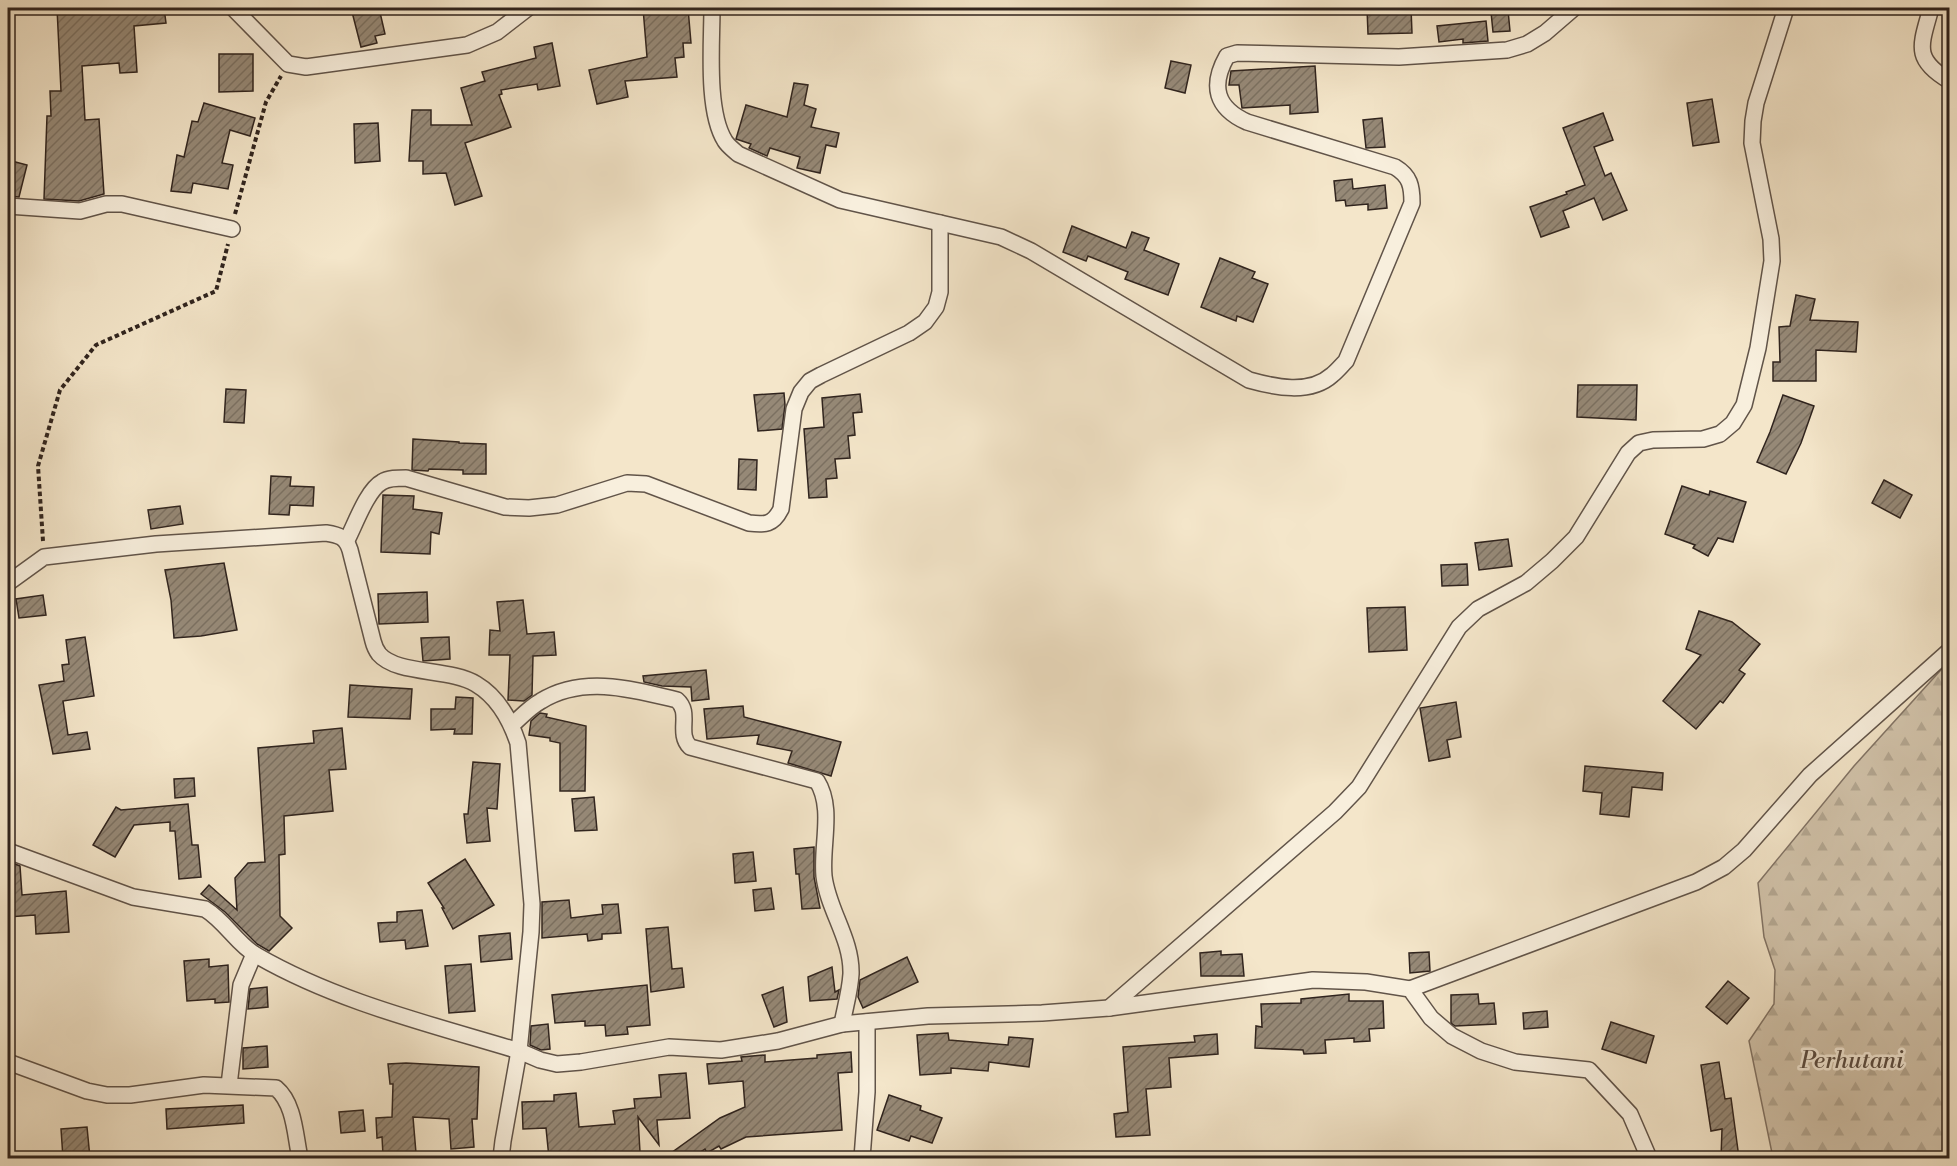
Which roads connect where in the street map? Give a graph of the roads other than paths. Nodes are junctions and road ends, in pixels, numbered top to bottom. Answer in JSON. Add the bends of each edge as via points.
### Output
{"nodes":[{"id":1,"x":233,"y":8,"type":"edge"},
{"id":2,"x":528,"y":8,"type":"edge"},
{"id":3,"x":712,"y":8,"type":"edge"},
{"id":4,"x":1574,"y":8,"type":"edge"},
{"id":5,"x":1786,"y":8,"type":"edge"},
{"id":6,"x":1930,"y":8,"type":"edge"},
{"id":7,"x":1950,"y":81,"type":"edge"},
{"id":8,"x":8,"y":206,"type":"edge"},
{"id":9,"x":940,"y":223,"type":"junction"},
{"id":10,"x":231,"y":229,"type":"road end"},
{"id":11,"x":347,"y":540,"type":"junction"},
{"id":12,"x":8,"y":584,"type":"edge"},
{"id":13,"x":1950,"y":650,"type":"edge"},
{"id":14,"x":512,"y":725,"type":"junction"},
{"id":15,"x":8,"y":851,"type":"edge"},
{"id":16,"x":254,"y":954,"type":"junction"},
{"id":17,"x":1410,"y":989,"type":"junction"},
{"id":18,"x":1109,"y":1008,"type":"junction"},
{"id":19,"x":867,"y":1022,"type":"junction"},
{"id":20,"x":842,"y":1024,"type":"junction"},
{"id":21,"x":519,"y":1051,"type":"junction"},
{"id":22,"x":8,"y":1062,"type":"edge"},
{"id":23,"x":229,"y":1085,"type":"junction"},
{"id":24,"x":300,"y":1158,"type":"edge"},
{"id":25,"x":501,"y":1158,"type":"edge"},
{"id":26,"x":862,"y":1158,"type":"edge"},
{"id":27,"x":1649,"y":1158,"type":"edge"}],
"edges":[{"from":1,"to":2,"type":"street","via":[[288,64],[306,67],[467,45],[496,32]]},
{"from":3,"to":9,"type":"street","via":[[713,100],[725,142],[738,154],[840,200]]},
{"from":4,"to":9,"type":"street","via":[[1545,33],[1507,50],[1399,57],[1237,53],[1227,56],[1221,67],[1218,93],[1233,115],[1395,167],[1406,174],[1412,187],[1413,202],[1346,361],[1330,377],[1307,386],[1275,388],[1249,380],[1031,251],[1001,237]]},
{"from":5,"to":18,"type":"street","via":[[1753,121],[1752,143],[1772,261],[1758,348],[1744,405],[1733,423],[1720,434],[1703,439],[1653,440],[1639,443],[1628,453],[1576,537],[1526,583],[1478,609],[1459,627],[1359,787]]},
{"from":6,"to":7,"type":"street","via":[[1922,51],[1925,63]]},
{"from":8,"to":10,"type":"street","via":[[80,211],[123,204]]},
{"from":9,"to":11,"type":"street","via":[[940,292],[936,307],[925,322],[909,333],[810,381],[801,392],[794,409],[781,509],[776,518],[764,525],[748,523],[646,484],[627,483],[557,505],[529,508],[505,507],[406,478],[393,478],[381,482],[371,494]]},
{"from":11,"to":12,"type":"street","via":[[326,533],[156,544],[44,557]]},
{"from":11,"to":14,"type":"street","via":[[378,653],[400,666],[475,683],[491,695]]},
{"from":13,"to":17,"type":"street","via":[[1810,775],[1744,850],[1724,867],[1696,882]]},
{"from":14,"to":20,"type":"street","via":[[540,701],[564,691],[596,685],[629,689],[676,700],[682,705],[684,736],[690,747],[817,781],[825,805],[826,887],[849,955],[851,974]]},
{"from":14,"to":21,"type":"street","via":[[518,743],[532,904]]},
{"from":15,"to":16,"type":"street","via":[[133,897],[205,909]]},
{"from":16,"to":21,"type":"street","via":[[358,1002]]},
{"from":16,"to":23,"type":"street","via":[[241,985]]},
{"from":17,"to":18,"type":"street","via":[[1313,980]]},
{"from":17,"to":27,"type":"street","via":[[1431,1018],[1452,1036],[1481,1051],[1515,1062],[1589,1070],[1630,1114]]},
{"from":18,"to":19,"type":"street"},
{"from":19,"to":20,"type":"street"},
{"from":19,"to":26,"type":"street"},
{"from":20,"to":21,"type":"street","via":[[778,1041],[721,1050],[669,1047],[581,1062],[556,1064]]},
{"from":21,"to":25,"type":"street"},
{"from":22,"to":23,"type":"street","via":[[107,1095]]},
{"from":23,"to":24,"type":"street","via":[[276,1089],[284,1095]]}]}
